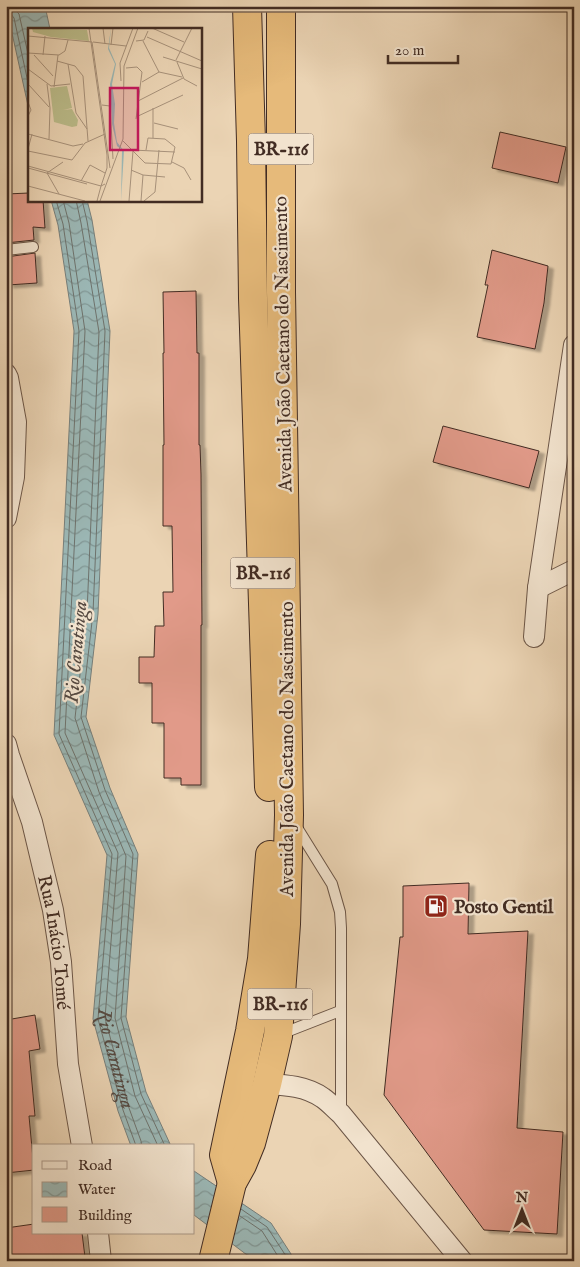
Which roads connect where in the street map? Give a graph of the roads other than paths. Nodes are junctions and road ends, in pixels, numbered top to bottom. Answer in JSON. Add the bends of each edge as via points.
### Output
{"nodes":[{"id":1,"x":247,"y":6,"type":"edge"},
{"id":2,"x":281,"y":6,"type":"edge"},
{"id":3,"x":33,"y":247,"type":"dead end"},
{"id":4,"x":6,"y":250,"type":"edge"},
{"id":5,"x":574,"y":345,"type":"edge"},
{"id":6,"x":6,"y":374,"type":"edge"},
{"id":7,"x":6,"y":518,"type":"edge"},
{"id":8,"x":574,"y":570,"type":"edge"},
{"id":9,"x":538,"y":588,"type":"junction"},
{"id":10,"x":534,"y":637,"type":"dead end"},
{"id":11,"x":6,"y":744,"type":"edge"},
{"id":12,"x":289,"y":815,"type":"junction"},
{"id":13,"x":340,"y":1011,"type":"junction"},
{"id":14,"x":278,"y":1036,"type":"junction"},
{"id":15,"x":266,"y":1084,"type":"junction"},
{"id":16,"x":341,"y":1114,"type":"junction"},
{"id":17,"x":240,"y":1140,"type":"junction"},
{"id":18,"x":82,"y":1144,"type":"edge"},
{"id":19,"x":98,"y":1234,"type":"edge"},
{"id":20,"x":215,"y":1254,"type":"edge"},
{"id":21,"x":101,"y":1261,"type":"edge"},
{"id":22,"x":462,"y":1261,"type":"edge"}],
"edges":[{"from":1,"to":17,"type":"highway","name":"Avenida João Caetano do Nascimento","number":"BR-116","via":[[270,865]]},
{"from":2,"to":12,"type":"highway","name":"Avenida João Caetano do Nascimento","number":"BR-116","via":[[280,292]]},
{"from":3,"to":4,"type":"lane"},
{"from":5,"to":9,"type":"street"},
{"from":6,"to":7,"type":"street","via":[[16,422],[14,477]]},
{"from":8,"to":9,"type":"street"},
{"from":9,"to":10,"type":"street"},
{"from":11,"to":18,"type":"street","name":"Rua Inácio Tomé","via":[[32,822],[53,910],[62,962],[68,1064]]},
{"from":12,"to":13,"type":"lane","via":[[336,894],[342,928]]},
{"from":12,"to":14,"type":"highway","name":"Avenida João Caetano do Nascimento","number":"BR-116"},
{"from":13,"to":14,"type":"lane"},
{"from":13,"to":16,"type":"lane"},
{"from":14,"to":15,"type":"highway","name":"Avenida João Caetano do Nascimento","number":"BR-116"},
{"from":15,"to":16,"type":"street","via":[[305,1089],[323,1098]]},
{"from":15,"to":17,"type":"highway","name":"Avenida João Caetano do Nascimento","number":"BR-116"},
{"from":16,"to":22,"type":"street"},
{"from":17,"to":20,"type":"highway","name":"Avenida João Caetano do Nascimento","number":"BR-116","via":[[224,1155],[232,1183]]},
{"from":19,"to":21,"type":"street"}]}
